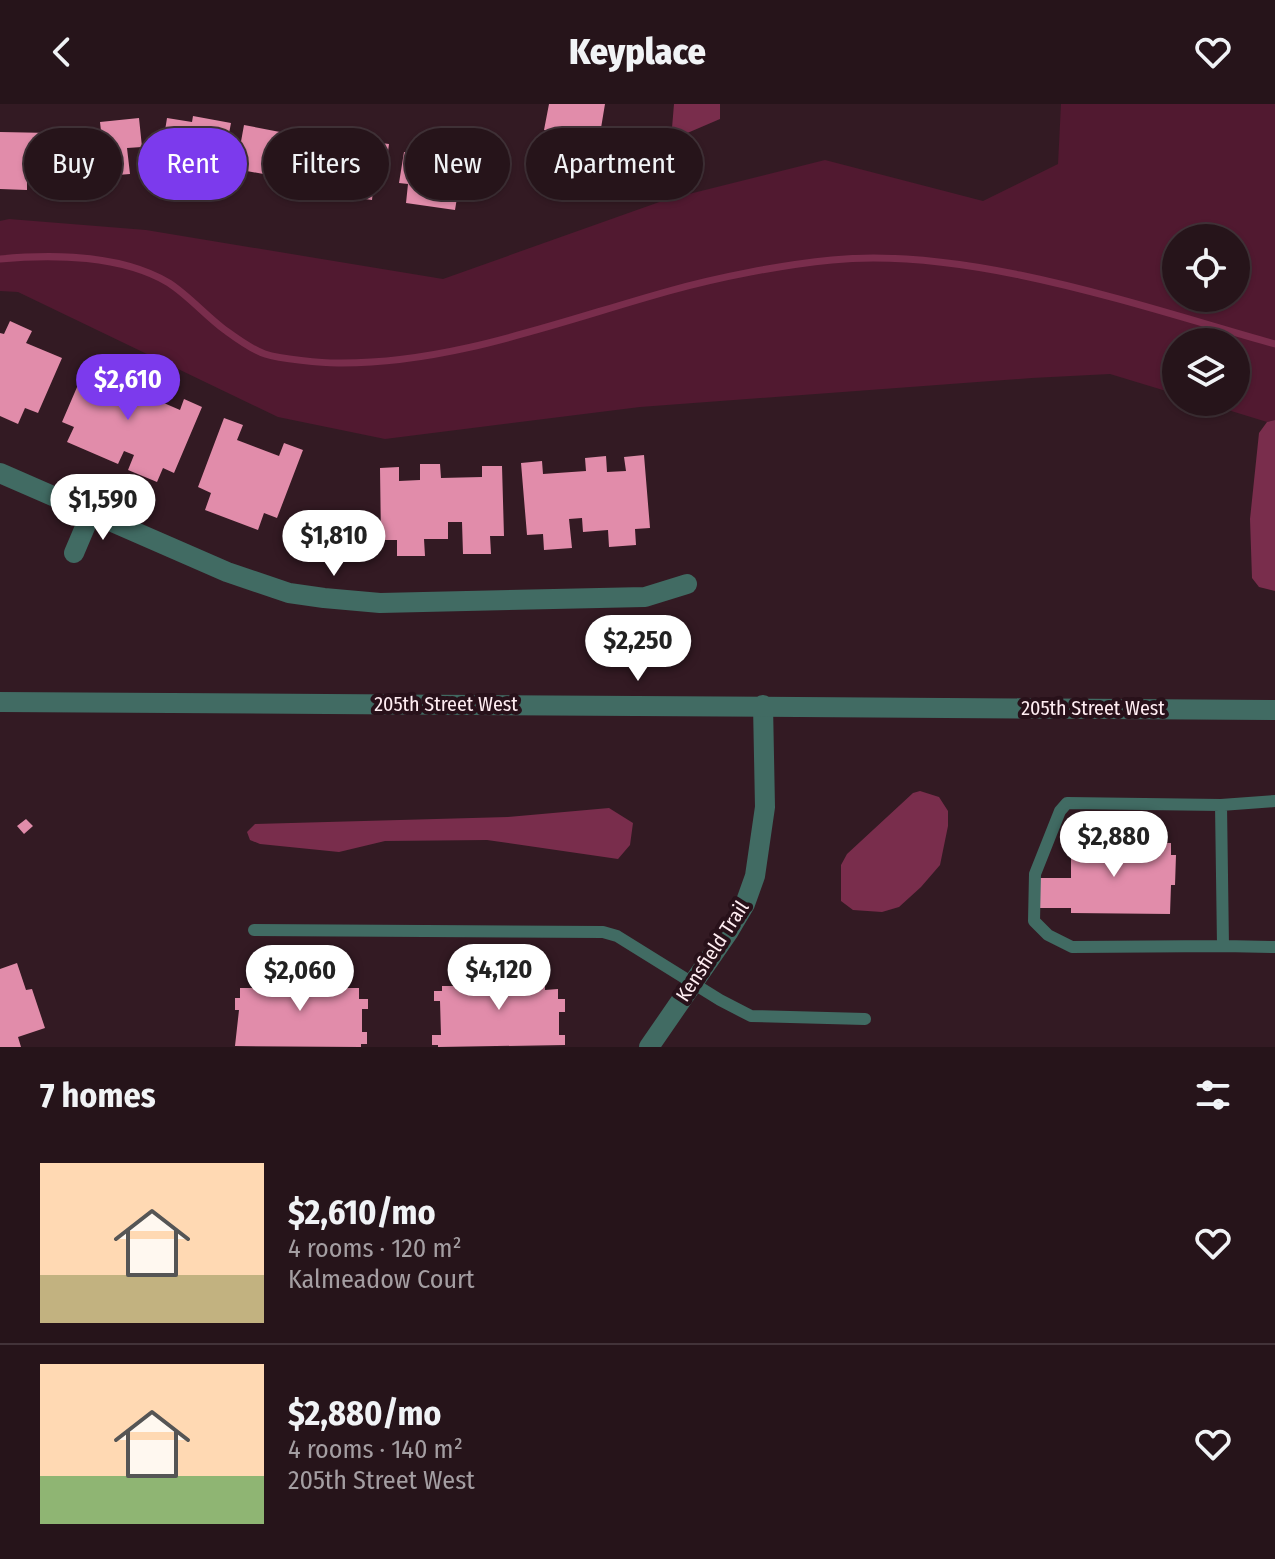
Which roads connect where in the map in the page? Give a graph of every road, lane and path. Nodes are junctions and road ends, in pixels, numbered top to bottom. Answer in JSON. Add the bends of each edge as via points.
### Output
{"nodes":[{"id":1,"x":0,"y":473,"type":"edge"},
{"id":2,"x":91,"y":513,"type":"junction"},
{"id":3,"x":74,"y":553,"type":"dead end"},
{"id":4,"x":687,"y":584,"type":"dead end"},
{"id":5,"x":0,"y":702,"type":"edge"},
{"id":6,"x":763,"y":705,"type":"junction"},
{"id":7,"x":1275,"y":710,"type":"edge"},
{"id":8,"x":1275,"y":723,"type":"edge"},
{"id":9,"x":1275,"y":801,"type":"edge"},
{"id":10,"x":1221,"y":805,"type":"junction"},
{"id":11,"x":254,"y":930,"type":"dead end"},
{"id":12,"x":1223,"y":946,"type":"junction"},
{"id":13,"x":1275,"y":947,"type":"edge"},
{"id":14,"x":693,"y":983,"type":"junction"},
{"id":15,"x":865,"y":1019,"type":"dead end"},
{"id":16,"x":649,"y":1047,"type":"edge"}],
"edges":[{"from":1,"to":2,"type":"street"},
{"from":2,"to":3,"type":"street"},
{"from":2,"to":4,"type":"street","via":[[257,583],[349,602],[645,597]]},
{"from":5,"to":6,"type":"street","name":"205th Street West"},
{"from":6,"to":7,"type":"street","name":"205th Street West"},
{"from":6,"to":14,"type":"street","name":"Kensfield Trail","via":[[765,807],[755,876],[745,904]]},
{"from":7,"to":8,"type":"lane"},
{"from":9,"to":10,"type":"lane"},
{"from":10,"to":12,"type":"lane"},
{"from":10,"to":12,"type":"lane","via":[[1067,803],[1035,874],[1034,921],[1072,947]]},
{"from":11,"to":14,"type":"lane","via":[[603,932]]},
{"from":12,"to":13,"type":"lane"},
{"from":14,"to":15,"type":"lane","via":[[751,1016]]},
{"from":14,"to":16,"type":"street","name":"Kensfield Trail"}]}
